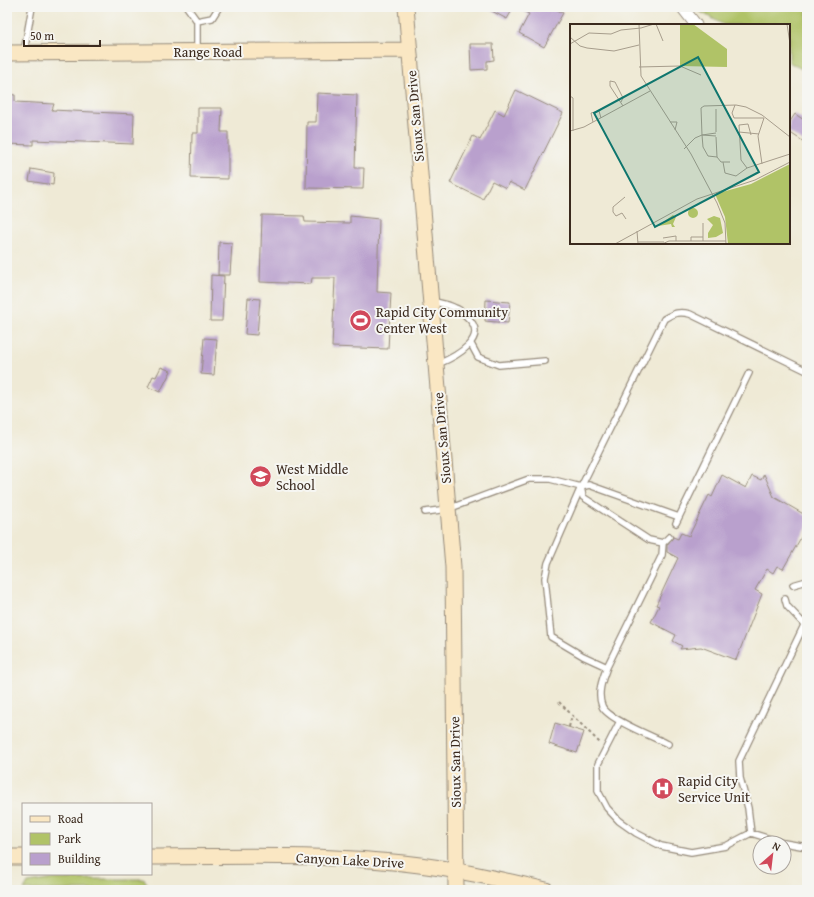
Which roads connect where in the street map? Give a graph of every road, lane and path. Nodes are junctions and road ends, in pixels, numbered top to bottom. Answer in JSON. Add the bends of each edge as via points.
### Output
{"nodes":[{"id":1,"x":32,"y":7,"type":"edge"},
{"id":2,"x":187,"y":7,"type":"edge"},
{"id":3,"x":219,"y":7,"type":"edge"},
{"id":4,"x":406,"y":7,"type":"edge"},
{"id":5,"x":682,"y":7,"type":"edge"},
{"id":6,"x":197,"y":21,"type":"junction"},
{"id":7,"x":695,"y":24,"type":"edge"},
{"id":8,"x":409,"y":50,"type":"junction"},
{"id":9,"x":198,"y":52,"type":"junction"},
{"id":10,"x":7,"y":53,"type":"edge"},
{"id":11,"x":24,"y":53,"type":"junction"},
{"id":12,"x":431,"y":301,"type":"junction"},
{"id":13,"x":471,"y":344,"type":"junction"},
{"id":14,"x":545,"y":361,"type":"dead end"},
{"id":15,"x":436,"y":365,"type":"junction"},
{"id":16,"x":807,"y":371,"type":"edge"},
{"id":17,"x":750,"y":373,"type":"dead end"},
{"id":18,"x":581,"y":487,"type":"junction"},
{"id":19,"x":448,"y":509,"type":"junction"},
{"id":20,"x":425,"y":512,"type":"dead end"},
{"id":21,"x":679,"y":517,"type":"junction"},
{"id":22,"x":676,"y":523,"type":"dead end"},
{"id":23,"x":668,"y":537,"type":"dead end"},
{"id":24,"x":663,"y":543,"type":"junction"},
{"id":25,"x":807,"y":581,"type":"edge"},
{"id":26,"x":793,"y":585,"type":"dead end"},
{"id":27,"x":785,"y":599,"type":"dead end"},
{"id":28,"x":805,"y":622,"type":"edge"},
{"id":29,"x":607,"y":667,"type":"junction"},
{"id":30,"x":559,"y":702,"type":"dead end"},
{"id":31,"x":572,"y":716,"type":"junction"},
{"id":32,"x":620,"y":721,"type":"junction"},
{"id":33,"x":569,"y":727,"type":"dead end"},
{"id":34,"x":668,"y":744,"type":"dead end"},
{"id":35,"x":604,"y":753,"type":"junction"},
{"id":36,"x":750,"y":833,"type":"junction"},
{"id":37,"x":757,"y":835,"type":"edge"},
{"id":38,"x":792,"y":844,"type":"edge"},
{"id":39,"x":807,"y":847,"type":"edge"},
{"id":40,"x":7,"y":857,"type":"edge"},
{"id":41,"x":22,"y":857,"type":"edge"},
{"id":42,"x":152,"y":857,"type":"edge"},
{"id":43,"x":456,"y":871,"type":"junction"},
{"id":44,"x":456,"y":890,"type":"edge"},
{"id":45,"x":546,"y":890,"type":"edge"}],
"edges":[{"from":1,"to":11,"type":"lane"},
{"from":2,"to":6,"type":"lane"},
{"from":3,"to":6,"type":"lane","via":[[212,18]]},
{"from":4,"to":8,"type":"street","name":"Sioux San Drive"},
{"from":5,"to":7,"type":"street"},
{"from":6,"to":9,"type":"lane"},
{"from":8,"to":9,"type":"street","name":"Range Road"},
{"from":8,"to":12,"type":"street","name":"Sioux San Drive"},
{"from":9,"to":11,"type":"street","name":"Range Road"},
{"from":10,"to":11,"type":"street","name":"Range Road"},
{"from":12,"to":13,"type":"lane","via":[[456,308],[473,323],[474,334]]},
{"from":12,"to":15,"type":"street","name":"Sioux San Drive"},
{"from":13,"to":14,"type":"lane","via":[[478,357],[499,365]]},
{"from":13,"to":15,"type":"lane","via":[[458,355]]},
{"from":15,"to":19,"type":"street","name":"Sioux San Drive"},
{"from":16,"to":18,"type":"lane","via":[[690,314],[674,312],[664,319]]},
{"from":17,"to":21,"type":"lane"},
{"from":18,"to":19,"type":"lane","via":[[529,478]]},
{"from":18,"to":21,"type":"lane","via":[[589,484]]},
{"from":18,"to":24,"type":"lane","via":[[583,497],[599,509],[649,540]]},
{"from":18,"to":29,"type":"lane","via":[[548,563],[545,578],[551,636]]},
{"from":19,"to":20,"type":"lane"},
{"from":19,"to":43,"type":"street","name":"Sioux San Drive","via":[[454,617]]},
{"from":21,"to":22,"type":"lane"},
{"from":23,"to":24,"type":"lane"},
{"from":24,"to":29,"type":"lane","via":[[662,555]]},
{"from":25,"to":26,"type":"lane"},
{"from":27,"to":28,"type":"lane","via":[[787,606]]},
{"from":28,"to":36,"type":"lane","via":[[739,761]]},
{"from":29,"to":32,"type":"lane","via":[[601,686],[602,707]]},
{"from":30,"to":31,"type":"path"},
{"from":31,"to":33,"type":"path"},
{"from":31,"to":35,"type":"path","via":[[600,742]]},
{"from":32,"to":34,"type":"lane"},
{"from":32,"to":35,"type":"lane"},
{"from":35,"to":36,"type":"lane","via":[[598,764],[598,791],[607,808],[619,821],[636,833],[661,846],[691,852],[726,846]]},
{"from":36,"to":37,"type":"lane"},
{"from":38,"to":39,"type":"lane"},
{"from":40,"to":41,"type":"street"},
{"from":42,"to":43,"type":"street","name":"Canyon Lake Drive","via":[[347,859],[402,863]]},
{"from":43,"to":44,"type":"street","name":"Sioux San Drive"},
{"from":43,"to":45,"type":"street","name":"Canyon Lake Drive"}]}
